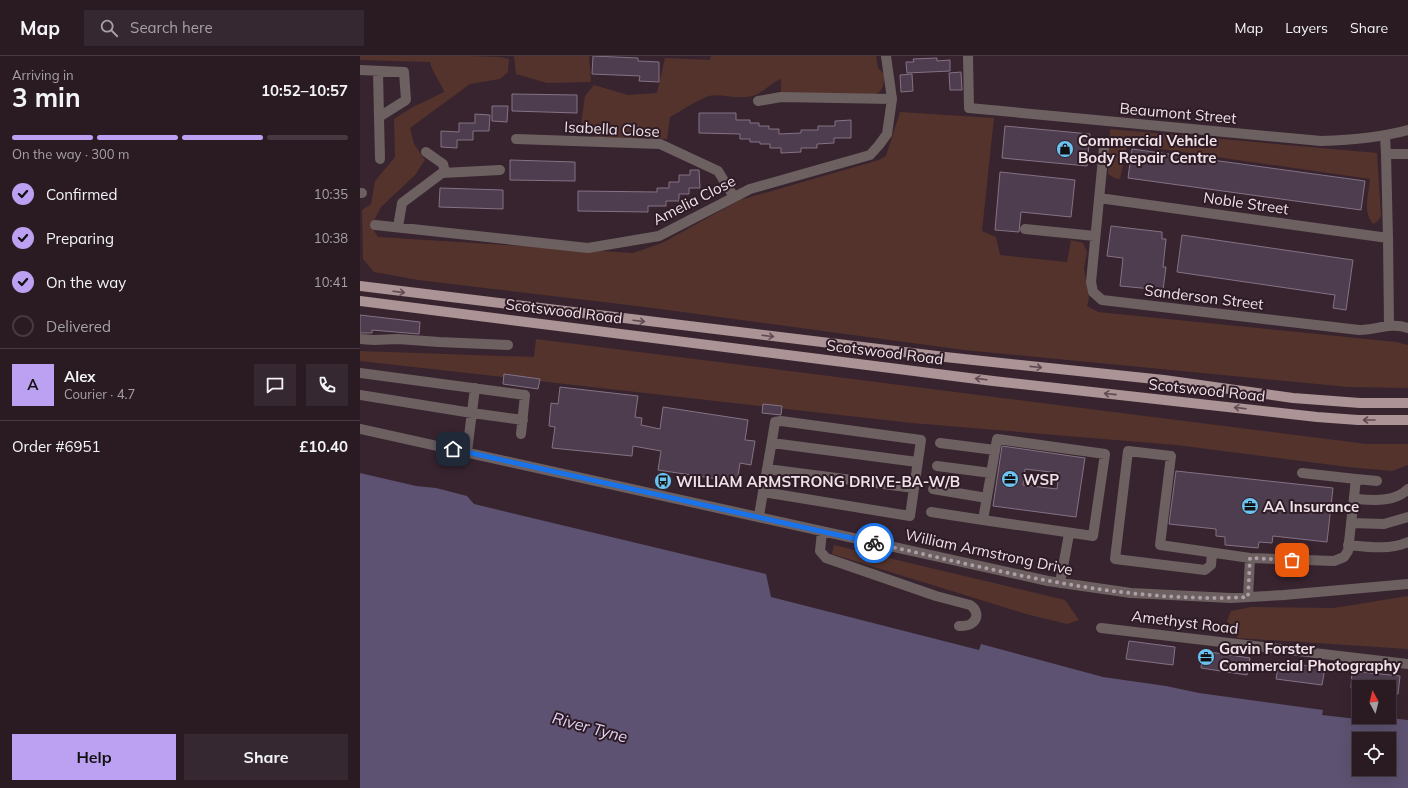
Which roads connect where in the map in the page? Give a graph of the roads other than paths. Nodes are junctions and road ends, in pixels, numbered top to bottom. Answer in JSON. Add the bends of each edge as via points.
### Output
{"nodes":[{"id":1,"x":886,"y":56,"type":"edge"},
{"id":2,"x":968,"y":56,"type":"edge"},
{"id":3,"x":360,"y":70,"type":"edge"},
{"id":4,"x":378,"y":71,"type":"junction"},
{"id":5,"x":892,"y":99,"type":"junction"},
{"id":6,"x":758,"y":101,"type":"dead end"},
{"id":7,"x":379,"y":117,"type":"junction"},
{"id":8,"x":1408,"y":130,"type":"edge"},
{"id":9,"x":1385,"y":136,"type":"junction"},
{"id":10,"x":516,"y":139,"type":"dead end"},
{"id":11,"x":1104,"y":148,"type":"dead end"},
{"id":12,"x":426,"y":152,"type":"dead end"},
{"id":13,"x":1386,"y":154,"type":"junction"},
{"id":14,"x":1408,"y":154,"type":"edge"},
{"id":15,"x":380,"y":159,"type":"dead end"},
{"id":16,"x":500,"y":170,"type":"dead end"},
{"id":17,"x":446,"y":172,"type":"junction"},
{"id":18,"x":734,"y":197,"type":"junction"},
{"id":19,"x":1099,"y":198,"type":"junction"},
{"id":20,"x":375,"y":225,"type":"dead end"},
{"id":21,"x":398,"y":227,"type":"junction"},
{"id":22,"x":1025,"y":229,"type":"dead end"},
{"id":23,"x":1095,"y":236,"type":"junction"},
{"id":24,"x":1388,"y":238,"type":"junction"},
{"id":25,"x":360,"y":286,"type":"edge"},
{"id":26,"x":360,"y":301,"type":"edge"},
{"id":27,"x":1389,"y":325,"type":"junction"},
{"id":28,"x":1408,"y":328,"type":"edge"},
{"id":29,"x":360,"y":340,"type":"edge"},
{"id":30,"x":508,"y":345,"type":"dead end"},
{"id":31,"x":360,"y":373,"type":"edge"},
{"id":32,"x":475,"y":388,"type":"junction"},
{"id":33,"x":360,"y":395,"type":"edge"},
{"id":34,"x":1408,"y":403,"type":"edge"},
{"id":35,"x":472,"y":413,"type":"junction"},
{"id":36,"x":523,"y":420,"type":"junction"},
{"id":37,"x":1408,"y":420,"type":"edge"},
{"id":38,"x":360,"y":428,"type":"edge"},
{"id":39,"x":521,"y":434,"type":"dead end"},
{"id":40,"x":772,"y":443,"type":"junction"},
{"id":41,"x":940,"y":443,"type":"dead end"},
{"id":42,"x":995,"y":450,"type":"junction"},
{"id":43,"x":467,"y":452,"type":"junction"},
{"id":44,"x":917,"y":462,"type":"junction"},
{"id":45,"x":937,"y":466,"type":"dead end"},
{"id":46,"x":767,"y":469,"type":"junction"},
{"id":47,"x":991,"y":473,"type":"junction"},
{"id":48,"x":1302,"y":473,"type":"dead end"},
{"id":49,"x":1356,"y":479,"type":"junction"},
{"id":50,"x":1377,"y":481,"type":"dead end"},
{"id":51,"x":914,"y":488,"type":"junction"},
{"id":52,"x":933,"y":489,"type":"dead end"},
{"id":53,"x":1408,"y":489,"type":"edge"},
{"id":54,"x":763,"y":492,"type":"junction"},
{"id":55,"x":987,"y":498,"type":"junction"},
{"id":56,"x":1354,"y":499,"type":"junction"},
{"id":57,"x":930,"y":512,"type":"dead end"},
{"id":58,"x":759,"y":516,"type":"junction"},
{"id":59,"x":1408,"y":517,"type":"edge"},
{"id":60,"x":983,"y":520,"type":"junction"},
{"id":61,"x":1351,"y":523,"type":"junction"},
{"id":62,"x":822,"y":532,"type":"junction"},
{"id":63,"x":1069,"y":534,"type":"junction"},
{"id":64,"x":1408,"y":542,"type":"edge"},
{"id":65,"x":1348,"y":545,"type":"junction"},
{"id":66,"x":1212,"y":553,"type":"junction"},
{"id":67,"x":1250,"y":558,"type":"junction"},
{"id":68,"x":1060,"y":583,"type":"junction"},
{"id":69,"x":1408,"y":584,"type":"edge"},
{"id":70,"x":1248,"y":597,"type":"junction"},
{"id":71,"x":959,"y":626,"type":"dead end"},
{"id":72,"x":1101,"y":628,"type":"dead end"},
{"id":73,"x":1408,"y":664,"type":"edge"}],
"edges":[{"from":1,"to":5,"type":"street","name":"Amelia Close"},
{"from":2,"to":9,"type":"street","name":"Beaumont Street","via":[[969,108],[1321,141]]},
{"from":3,"to":4,"type":"street"},
{"from":4,"to":7,"type":"street"},
{"from":4,"to":7,"type":"street","via":[[404,72],[406,100]]},
{"from":5,"to":6,"type":"street","via":[[781,96]]},
{"from":5,"to":18,"type":"street","name":"Amelia Close","via":[[886,134],[870,155],[750,189]]},
{"from":7,"to":15,"type":"street"},
{"from":8,"to":9,"type":"street","name":"Beaumont Street"},
{"from":9,"to":13,"type":"street"},
{"from":10,"to":18,"type":"street","name":"Isabella Close","via":[[660,144],[718,171]]},
{"from":11,"to":19,"type":"street","name":"Sanderson Street"},
{"from":12,"to":17,"type":"street","via":[[443,164]]},
{"from":13,"to":14,"type":"street"},
{"from":13,"to":24,"type":"street"},
{"from":16,"to":17,"type":"street"},
{"from":17,"to":21,"type":"street","via":[[442,172],[402,203]]},
{"from":18,"to":21,"type":"street","name":"Amelia Close","via":[[659,236],[588,248]]},
{"from":19,"to":23,"type":"street","name":"Sanderson Street"},
{"from":19,"to":24,"type":"street","name":"Noble Street"},
{"from":20,"to":21,"type":"street","name":"Amelia Close"},
{"from":22,"to":23,"type":"street"},
{"from":23,"to":27,"type":"street","name":"Sanderson Street","via":[[1091,282],[1093,292],[1102,300],[1359,330]]},
{"from":24,"to":27,"type":"street"},
{"from":25,"to":34,"type":"main road","name":"Scotswood Road","one_way":true,"via":[[938,356],[1164,380],[1293,398],[1360,403]]},
{"from":37,"to":26,"type":"main road","name":"Scotswood Road","one_way":true,"via":[[1317,417],[1001,382]]},
{"from":27,"to":28,"type":"street","name":"Sanderson Street"},
{"from":29,"to":30,"type":"street","via":[[398,339]]},
{"from":31,"to":32,"type":"street"},
{"from":32,"to":35,"type":"street"},
{"from":32,"to":36,"type":"street","via":[[525,395]]},
{"from":33,"to":35,"type":"street"},
{"from":35,"to":36,"type":"street"},
{"from":35,"to":43,"type":"street"},
{"from":36,"to":39,"type":"street"},
{"from":38,"to":43,"type":"street","name":"William Armstrong Drive"},
{"from":40,"to":44,"type":"street"},
{"from":40,"to":44,"type":"street","via":[[775,422],[781,421],[920,440]]},
{"from":40,"to":46,"type":"street"},
{"from":41,"to":42,"type":"street"},
{"from":42,"to":47,"type":"street"},
{"from":42,"to":63,"type":"street","via":[[997,439],[1105,454],[1093,536]]},
{"from":43,"to":58,"type":"street","name":"William Armstrong Drive"},
{"from":44,"to":51,"type":"street"},
{"from":45,"to":47,"type":"street"},
{"from":46,"to":51,"type":"street"},
{"from":46,"to":54,"type":"street"},
{"from":47,"to":55,"type":"street"},
{"from":48,"to":49,"type":"street"},
{"from":49,"to":50,"type":"street"},
{"from":49,"to":56,"type":"street"},
{"from":51,"to":54,"type":"street","via":[[910,516]]},
{"from":52,"to":55,"type":"street"},
{"from":53,"to":56,"type":"street","via":[[1383,501]]},
{"from":54,"to":58,"type":"street"},
{"from":55,"to":60,"type":"street"},
{"from":56,"to":61,"type":"street"},
{"from":57,"to":60,"type":"street"},
{"from":58,"to":62,"type":"street","name":"William Armstrong Drive"},
{"from":59,"to":61,"type":"street","via":[[1384,524]]},
{"from":60,"to":63,"type":"street"},
{"from":61,"to":65,"type":"street"},
{"from":62,"to":68,"type":"street","name":"William Armstrong Drive"},
{"from":62,"to":71,"type":"street","via":[[820,551],[826,558],[936,596],[970,604],[976,610],[976,619],[972,624]]},
{"from":63,"to":68,"type":"street"},
{"from":64,"to":65,"type":"street","via":[[1399,546]]},
{"from":65,"to":67,"type":"street","via":[[1344,558],[1334,561]]},
{"from":66,"to":66,"type":"street","via":[[1160,545],[1171,456],[1128,451],[1115,559],[1205,570],[1212,565]]},
{"from":66,"to":67,"type":"street"},
{"from":67,"to":70,"type":"street"},
{"from":68,"to":70,"type":"street","name":"William Armstrong Drive","via":[[1131,593]]},
{"from":69,"to":70,"type":"street","name":"William Armstrong Drive"},
{"from":72,"to":73,"type":"street","name":"Amethyst Road"}]}
